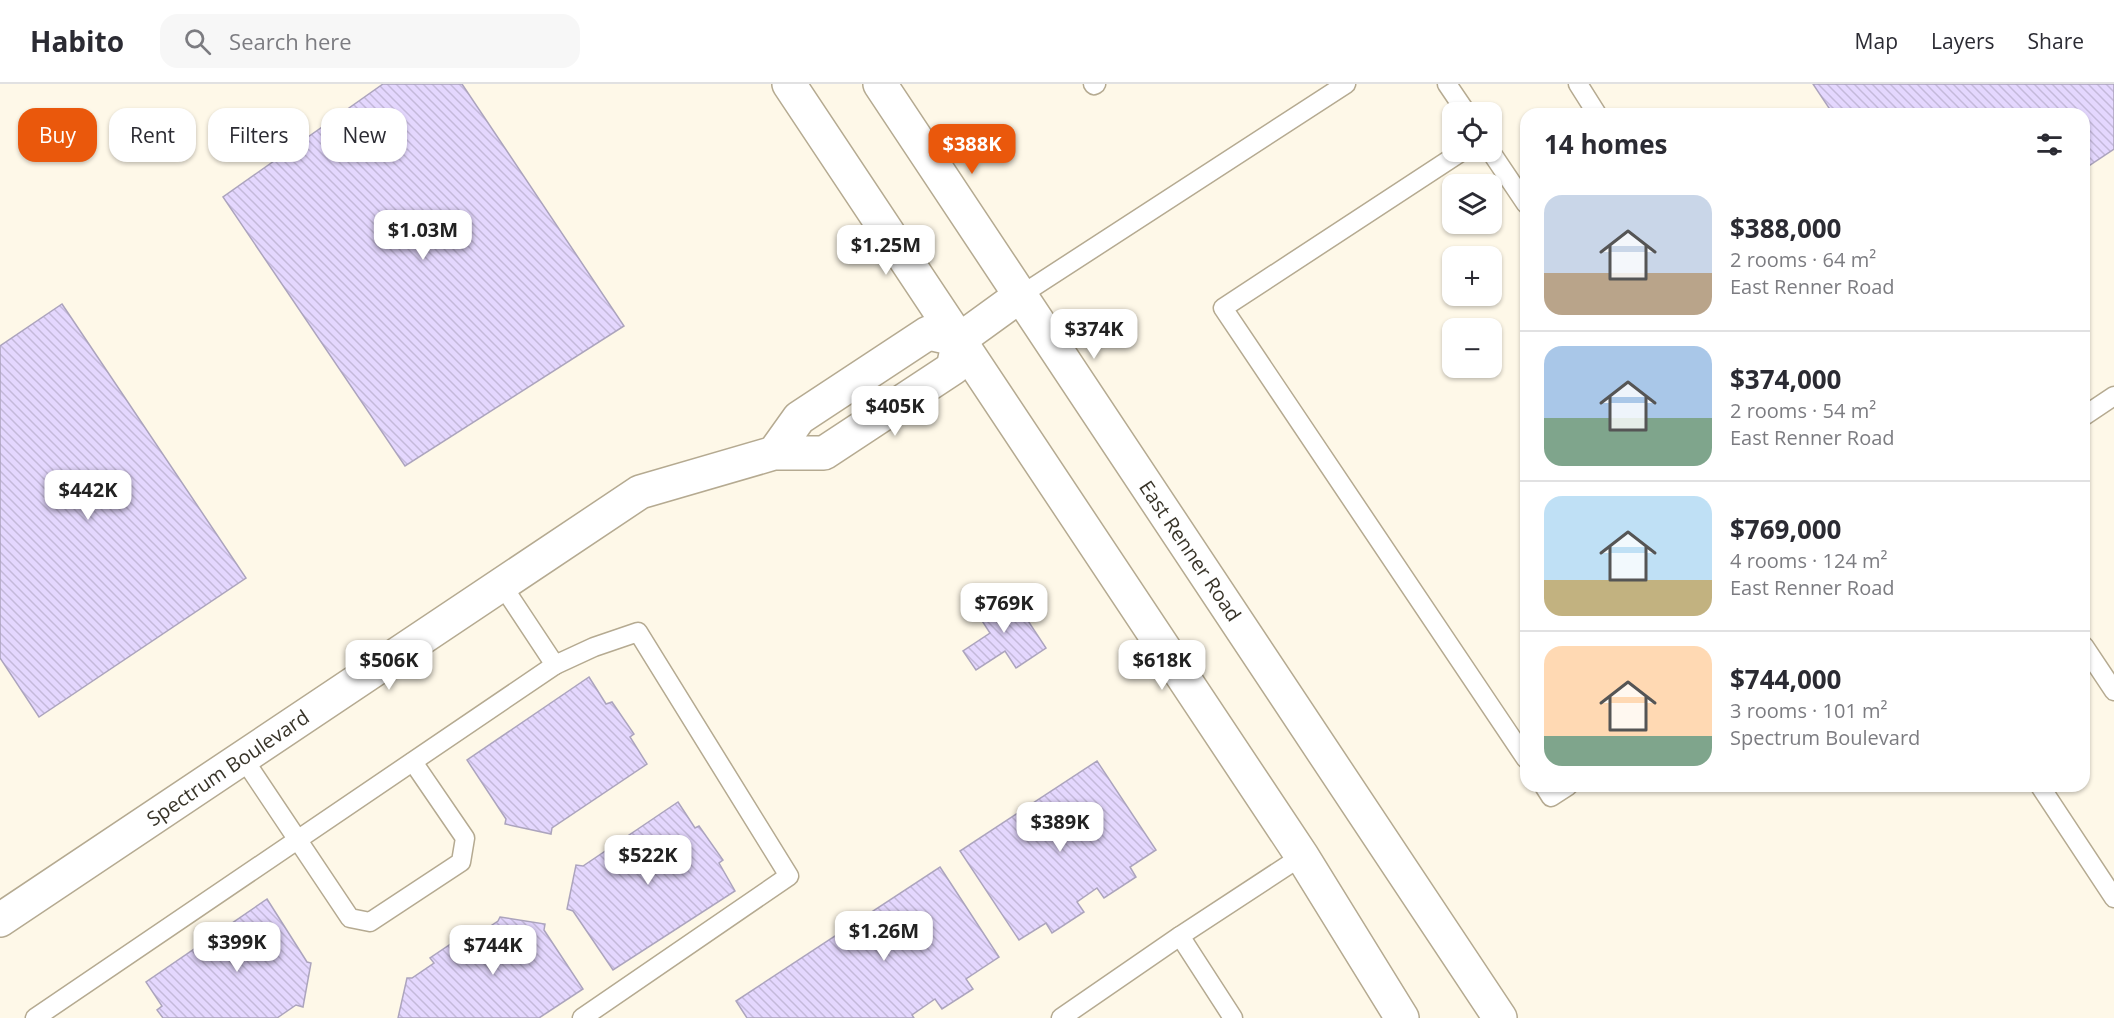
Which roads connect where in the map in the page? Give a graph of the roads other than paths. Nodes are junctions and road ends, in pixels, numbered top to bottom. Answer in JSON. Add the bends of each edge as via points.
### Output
{"nodes":[{"id":1,"x":789,"y":84,"type":"edge"},
{"id":2,"x":880,"y":84,"type":"edge"},
{"id":3,"x":1346,"y":84,"type":"edge"},
{"id":4,"x":1447,"y":84,"type":"edge"},
{"id":5,"x":1578,"y":84,"type":"edge"},
{"id":6,"x":1459,"y":102,"type":"edge"},
{"id":7,"x":1593,"y":108,"type":"edge"},
{"id":8,"x":1446,"y":162,"type":"edge"},
{"id":9,"x":1498,"y":162,"type":"edge"},
{"id":10,"x":1520,"y":195,"type":"edge"},
{"id":11,"x":1021,"y":295,"type":"junction"},
{"id":12,"x":959,"y":340,"type":"junction"},
{"id":13,"x":2114,"y":396,"type":"edge"},
{"id":14,"x":2090,"y":412,"type":"edge"},
{"id":15,"x":774,"y":453,"type":"junction"},
{"id":16,"x":502,"y":585,"type":"junction"},
{"id":17,"x":2090,"y":655,"type":"edge"},
{"id":18,"x":555,"y":665,"type":"junction"},
{"id":19,"x":2114,"y":691,"type":"edge"},
{"id":20,"x":1520,"y":750,"type":"edge"},
{"id":21,"x":243,"y":758,"type":"junction"},
{"id":22,"x":413,"y":762,"type":"junction"},
{"id":23,"x":1548,"y":792,"type":"edge"},
{"id":24,"x":1559,"y":792,"type":"edge"},
{"id":25,"x":2044,"y":792,"type":"edge"},
{"id":26,"x":297,"y":840,"type":"junction"},
{"id":27,"x":1302,"y":856,"type":"junction"},
{"id":28,"x":2114,"y":898,"type":"edge"},
{"id":29,"x":0,"y":920,"type":"edge"},
{"id":30,"x":1180,"y":936,"type":"junction"},
{"id":31,"x":35,"y":1018,"type":"edge"},
{"id":32,"x":582,"y":1018,"type":"edge"},
{"id":33,"x":1061,"y":1018,"type":"edge"},
{"id":34,"x":1233,"y":1018,"type":"edge"},
{"id":35,"x":1402,"y":1018,"type":"edge"},
{"id":36,"x":1500,"y":1018,"type":"edge"}],
"edges":[{"from":1,"to":12,"type":"main road"},
{"from":2,"to":11,"type":"main road","name":"East Renner Road"},
{"from":3,"to":11,"type":"lane"},
{"from":4,"to":6,"type":"lane"},
{"from":5,"to":7,"type":"lane"},
{"from":8,"to":20,"type":"lane","via":[[1223,308]]},
{"from":9,"to":10,"type":"lane"},
{"from":11,"to":12,"type":"main road"},
{"from":11,"to":36,"type":"main road","name":"East Renner Road"},
{"from":12,"to":15,"type":"main road","via":[[928,333],[799,418]]},
{"from":12,"to":15,"type":"main road","name":"Spectrum Boulevard","via":[[953,368],[824,453]]},
{"from":12,"to":27,"type":"main road"},
{"from":13,"to":14,"type":"lane"},
{"from":15,"to":16,"type":"main road","name":"Spectrum Boulevard","via":[[640,492]]},
{"from":16,"to":18,"type":"lane"},
{"from":16,"to":21,"type":"main road","name":"Spectrum Boulevard"},
{"from":17,"to":19,"type":"lane"},
{"from":18,"to":22,"type":"lane"},
{"from":18,"to":32,"type":"lane","via":[[638,632],[789,876]]},
{"from":21,"to":26,"type":"lane"},
{"from":21,"to":29,"type":"main road","name":"Spectrum Boulevard"},
{"from":22,"to":26,"type":"lane"},
{"from":22,"to":26,"type":"lane","via":[[465,838],[461,862],[370,922],[350,918]]},
{"from":23,"to":24,"type":"lane","via":[[1551,797]]},
{"from":25,"to":28,"type":"lane"},
{"from":26,"to":31,"type":"lane"},
{"from":27,"to":30,"type":"lane"},
{"from":27,"to":35,"type":"main road"},
{"from":30,"to":33,"type":"lane"},
{"from":30,"to":34,"type":"lane"}]}
